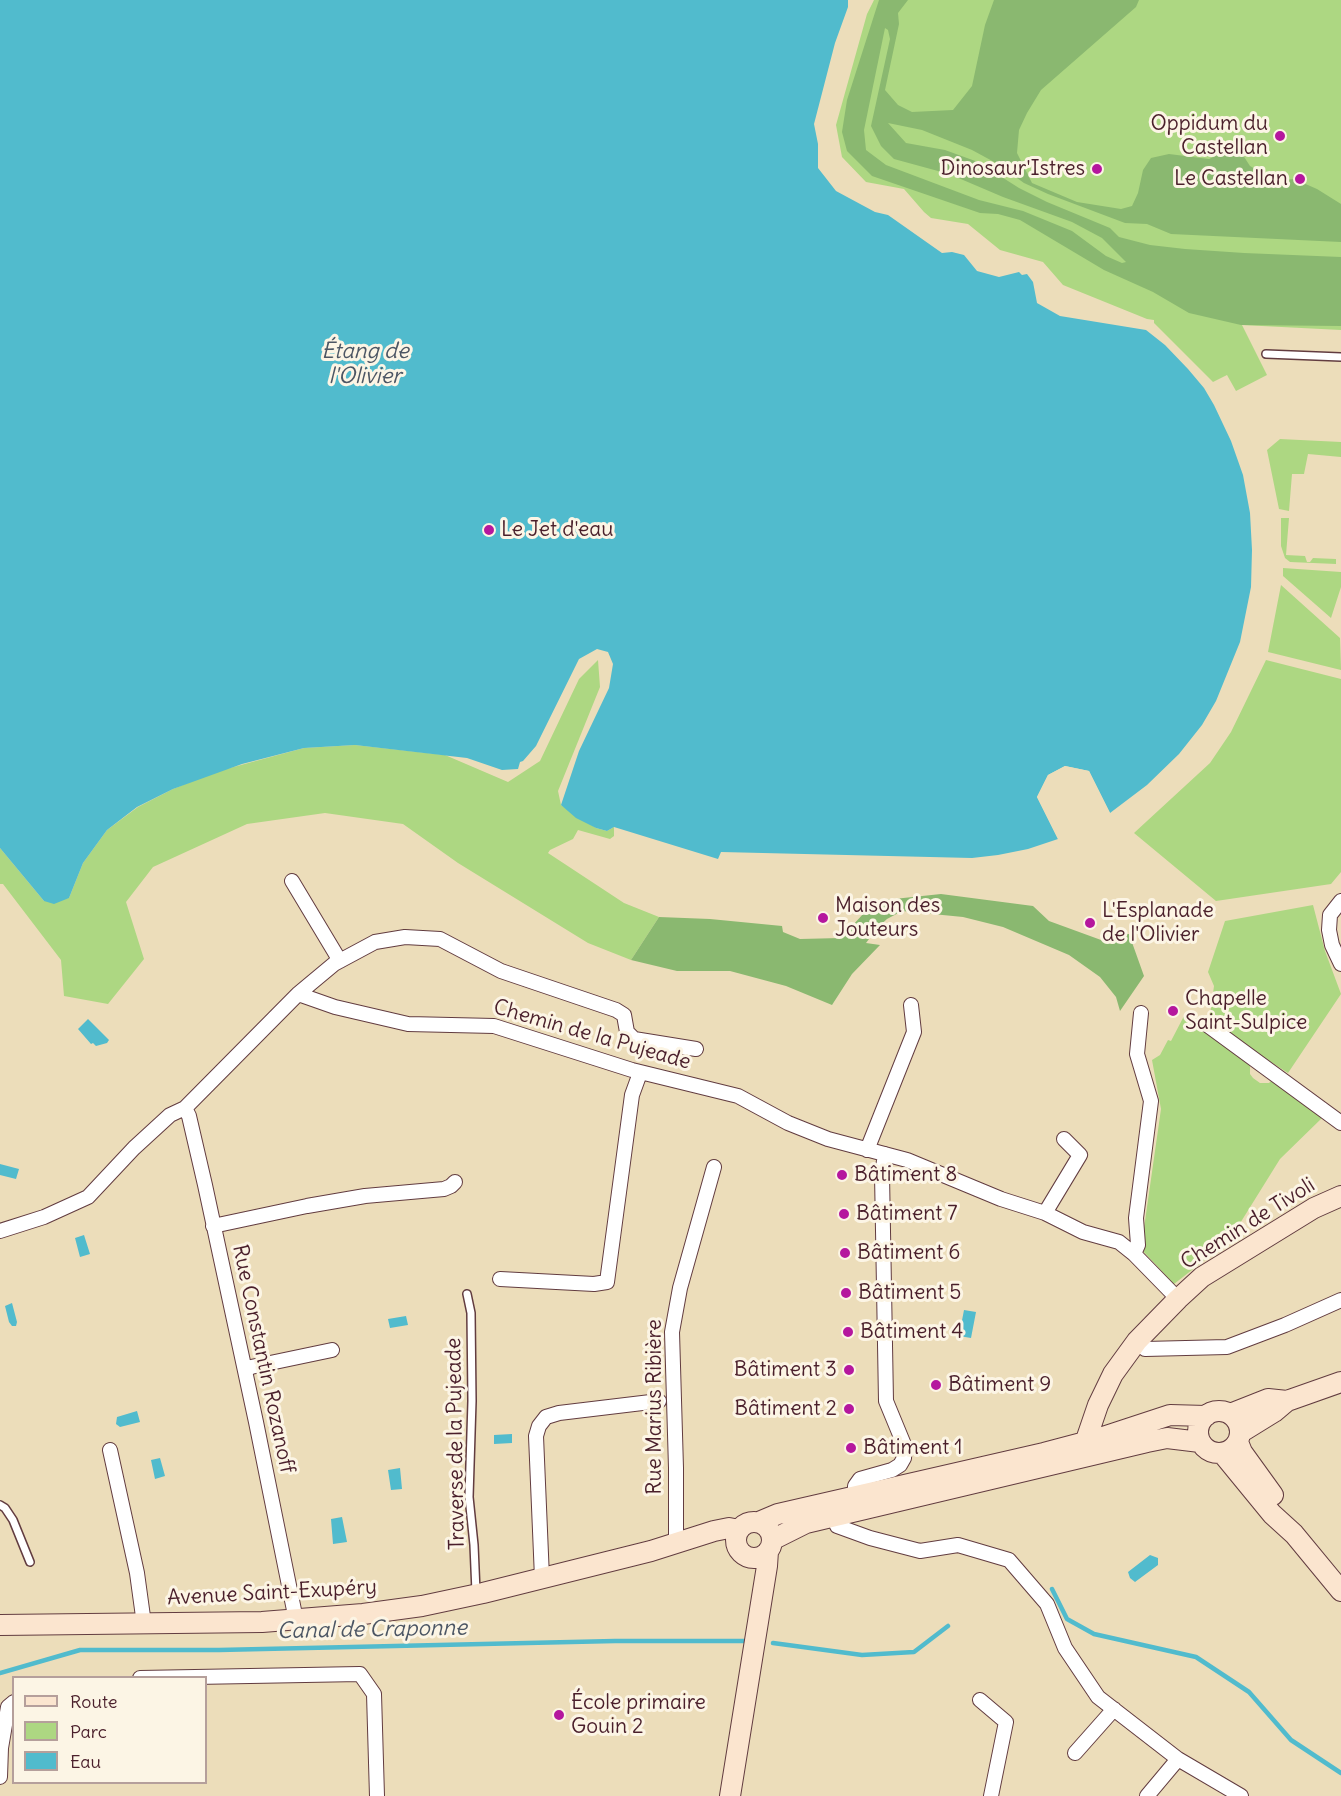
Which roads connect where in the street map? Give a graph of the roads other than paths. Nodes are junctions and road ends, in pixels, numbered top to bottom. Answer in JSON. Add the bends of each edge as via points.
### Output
{"nodes":[{"id":1,"x":1266,"y":354,"type":"dead end"},
{"id":2,"x":1341,"y":357,"type":"edge"},
{"id":3,"x":292,"y":881,"type":"dead end"},
{"id":4,"x":1341,"y":901,"type":"edge"},
{"id":5,"x":340,"y":961,"type":"junction"},
{"id":6,"x":1341,"y":964,"type":"edge"},
{"id":7,"x":298,"y":994,"type":"junction"},
{"id":8,"x":911,"y":1005,"type":"dead end"},
{"id":9,"x":1141,"y":1013,"type":"dead end"},
{"id":10,"x":1206,"y":1024,"type":"dead end"},
{"id":11,"x":696,"y":1049,"type":"dead end"},
{"id":12,"x":640,"y":1072,"type":"junction"},
{"id":13,"x":184,"y":1108,"type":"junction"},
{"id":14,"x":1341,"y":1123,"type":"edge"},
{"id":15,"x":1064,"y":1139,"type":"dead end"},
{"id":16,"x":867,"y":1150,"type":"junction"},
{"id":17,"x":885,"y":1154,"type":"junction"},
{"id":18,"x":714,"y":1167,"type":"dead end"},
{"id":19,"x":455,"y":1182,"type":"dead end"},
{"id":20,"x":1341,"y":1196,"type":"edge"},
{"id":21,"x":1045,"y":1213,"type":"junction"},
{"id":22,"x":213,"y":1226,"type":"junction"},
{"id":23,"x":0,"y":1231,"type":"edge"},
{"id":24,"x":1134,"y":1254,"type":"junction"},
{"id":25,"x":500,"y":1279,"type":"dead end"},
{"id":26,"x":468,"y":1293,"type":"dead end"},
{"id":27,"x":1178,"y":1299,"type":"junction"},
{"id":28,"x":1341,"y":1300,"type":"edge"},
{"id":29,"x":1137,"y":1341,"type":"junction"},
{"id":30,"x":332,"y":1350,"type":"dead end"},
{"id":31,"x":245,"y":1371,"type":"junction"},
{"id":32,"x":1341,"y":1382,"type":"edge"},
{"id":33,"x":659,"y":1401,"type":"dead end"},
{"id":34,"x":1287,"y":1401,"type":"junction"},
{"id":35,"x":1230,"y":1414,"type":"junction"},
{"id":36,"x":1206,"y":1416,"type":"junction"},
{"id":37,"x":1200,"y":1442,"type":"junction"},
{"id":38,"x":1084,"y":1443,"type":"junction"},
{"id":39,"x":1233,"y":1443,"type":"junction"},
{"id":40,"x":110,"y":1450,"type":"dead end"},
{"id":41,"x":855,"y":1497,"type":"junction"},
{"id":42,"x":0,"y":1505,"type":"edge"},
{"id":43,"x":834,"y":1516,"type":"junction"},
{"id":44,"x":759,"y":1522,"type":"junction"},
{"id":45,"x":739,"y":1530,"type":"junction"},
{"id":46,"x":679,"y":1543,"type":"junction"},
{"id":47,"x":770,"y":1546,"type":"junction"},
{"id":48,"x":743,"y":1553,"type":"junction"},
{"id":49,"x":30,"y":1562,"type":"dead end"},
{"id":50,"x":542,"y":1578,"type":"junction"},
{"id":51,"x":1341,"y":1591,"type":"edge"},
{"id":52,"x":475,"y":1594,"type":"junction"},
{"id":53,"x":759,"y":1606,"type":"junction"},
{"id":54,"x":296,"y":1620,"type":"junction"},
{"id":55,"x":144,"y":1624,"type":"junction"},
{"id":56,"x":0,"y":1625,"type":"edge"},
{"id":57,"x":207,"y":1676,"type":"edge"},
{"id":58,"x":980,"y":1700,"type":"dead end"},
{"id":59,"x":12,"y":1704,"type":"edge"},
{"id":60,"x":1114,"y":1709,"type":"junction"},
{"id":61,"x":1075,"y":1753,"type":"dead end"},
{"id":62,"x":1178,"y":1759,"type":"junction"},
{"id":63,"x":0,"y":1775,"type":"edge"},
{"id":64,"x":377,"y":1796,"type":"edge"},
{"id":65,"x":730,"y":1796,"type":"edge"},
{"id":66,"x":991,"y":1796,"type":"edge"},
{"id":67,"x":1147,"y":1796,"type":"edge"},
{"id":68,"x":1241,"y":1796,"type":"edge"}],
"edges":[{"from":1,"to":2,"type":"lane"},
{"from":3,"to":5,"type":"street"},
{"from":4,"to":6,"type":"street","via":[[1330,915],[1329,930]]},
{"from":5,"to":7,"type":"street"},
{"from":5,"to":11,"type":"street","via":[[375,942],[405,937],[440,939],[501,971],[616,1010],[624,1015],[627,1032],[634,1039]]},
{"from":7,"to":12,"type":"street","name":"Chemin de la Pujeade","via":[[408,1024],[494,1026]]},
{"from":7,"to":13,"type":"street"},
{"from":8,"to":16,"type":"street","via":[[914,1032]]},
{"from":9,"to":24,"type":"street","via":[[1137,1054],[1151,1101]]},
{"from":10,"to":14,"type":"street"},
{"from":12,"to":16,"type":"street","name":"Chemin de la Pujeade","via":[[738,1096],[798,1127]]},
{"from":12,"to":25,"type":"street","via":[[632,1095],[607,1282]]},
{"from":13,"to":22,"type":"street","name":"Rue Constantin Rozanoff"},
{"from":13,"to":23,"type":"street","via":[[170,1115],[134,1148],[88,1197]]},
{"from":15,"to":21,"type":"street","via":[[1080,1155]]},
{"from":16,"to":17,"type":"street","name":"Chemin de la Pujeade"},
{"from":17,"to":21,"type":"street","name":"Chemin de la Pujeade"},
{"from":17,"to":41,"type":"street","via":[[882,1174],[886,1401],[905,1447],[900,1466],[860,1479]]},
{"from":18,"to":46,"type":"street","name":"Rue Marius Ribière","via":[[680,1288],[672,1332]]},
{"from":19,"to":22,"type":"street","via":[[444,1189],[365,1196]]},
{"from":20,"to":27,"type":"main road","name":"Chemin de Tivoli","via":[[1314,1208],[1202,1277]]},
{"from":21,"to":24,"type":"street","name":"Chemin de la Pujeade","via":[[1083,1232],[1119,1242]]},
{"from":22,"to":31,"type":"street","name":"Rue Constantin Rozanoff"},
{"from":24,"to":27,"type":"street","name":"Chemin de la Pujeade"},
{"from":26,"to":52,"type":"lane","name":"Traverse de la Pujeade","via":[[472,1401],[469,1497]]},
{"from":27,"to":29,"type":"main road","name":"Chemin de Tivoli"},
{"from":28,"to":29,"type":"street","via":[[1227,1347],[1145,1349]]},
{"from":29,"to":38,"type":"main road","name":"Chemin de Tivoli","via":[[1113,1374]]},
{"from":30,"to":31,"type":"street"},
{"from":31,"to":54,"type":"street","name":"Rue Constantin Rozanoff"},
{"from":32,"to":34,"type":"main road"},
{"from":33,"to":50,"type":"street","via":[[560,1413],[546,1417],[539,1426],[536,1436]]},
{"from":34,"to":35,"type":"main road","via":[[1268,1399]]},
{"from":34,"to":39,"type":"main road"},
{"from":35,"to":36,"type":"main road"},
{"from":35,"to":39,"type":"main road","via":[[1237,1422]]},
{"from":36,"to":37,"type":"main road","via":[[1199,1428]]},
{"from":36,"to":38,"type":"main road","via":[[1170,1415]]},
{"from":37,"to":39,"type":"main road","via":[[1209,1451]]},
{"from":37,"to":43,"type":"main road","via":[[1167,1438],[1146,1442]]},
{"from":38,"to":41,"type":"main road"},
{"from":39,"to":51,"type":"main road","via":[[1272,1514],[1294,1534]]},
{"from":40,"to":55,"type":"street"},
{"from":41,"to":44,"type":"main road"},
{"from":42,"to":49,"type":"lane","via":[[13,1520]]},
{"from":43,"to":47,"type":"main road","via":[[806,1523]]},
{"from":43,"to":60,"type":"street","via":[[837,1526],[920,1551],[958,1545],[1008,1560],[1047,1604],[1065,1648],[1098,1697]]},
{"from":44,"to":45,"type":"main road","via":[[748,1523]]},
{"from":44,"to":47,"type":"main road","via":[[769,1529]]},
{"from":45,"to":46,"type":"main road","via":[[714,1531]]},
{"from":45,"to":48,"type":"main road","via":[[736,1540]]},
{"from":46,"to":48,"type":"main road","via":[[717,1543]]},
{"from":46,"to":50,"type":"main road","name":"Avenue Saint-Exupéry"},
{"from":47,"to":48,"type":"main road","via":[[757,1558]]},
{"from":47,"to":53,"type":"main road"},
{"from":48,"to":53,"type":"main road","via":[[752,1566]]},
{"from":50,"to":52,"type":"main road","name":"Avenue Saint-Exupéry"},
{"from":52,"to":54,"type":"main road","name":"Avenue Saint-Exupéry","via":[[386,1611]]},
{"from":53,"to":65,"type":"main road"},
{"from":54,"to":55,"type":"main road","name":"Avenue Saint-Exupéry"},
{"from":55,"to":56,"type":"main road","name":"Avenue Saint-Exupéry"},
{"from":57,"to":64,"type":"street","via":[[360,1674],[374,1694]]},
{"from":58,"to":66,"type":"street","via":[[1006,1722]]},
{"from":59,"to":63,"type":"street","via":[[8,1707]]},
{"from":60,"to":61,"type":"street"},
{"from":60,"to":62,"type":"street"},
{"from":62,"to":67,"type":"street"},
{"from":62,"to":68,"type":"street"}]}
